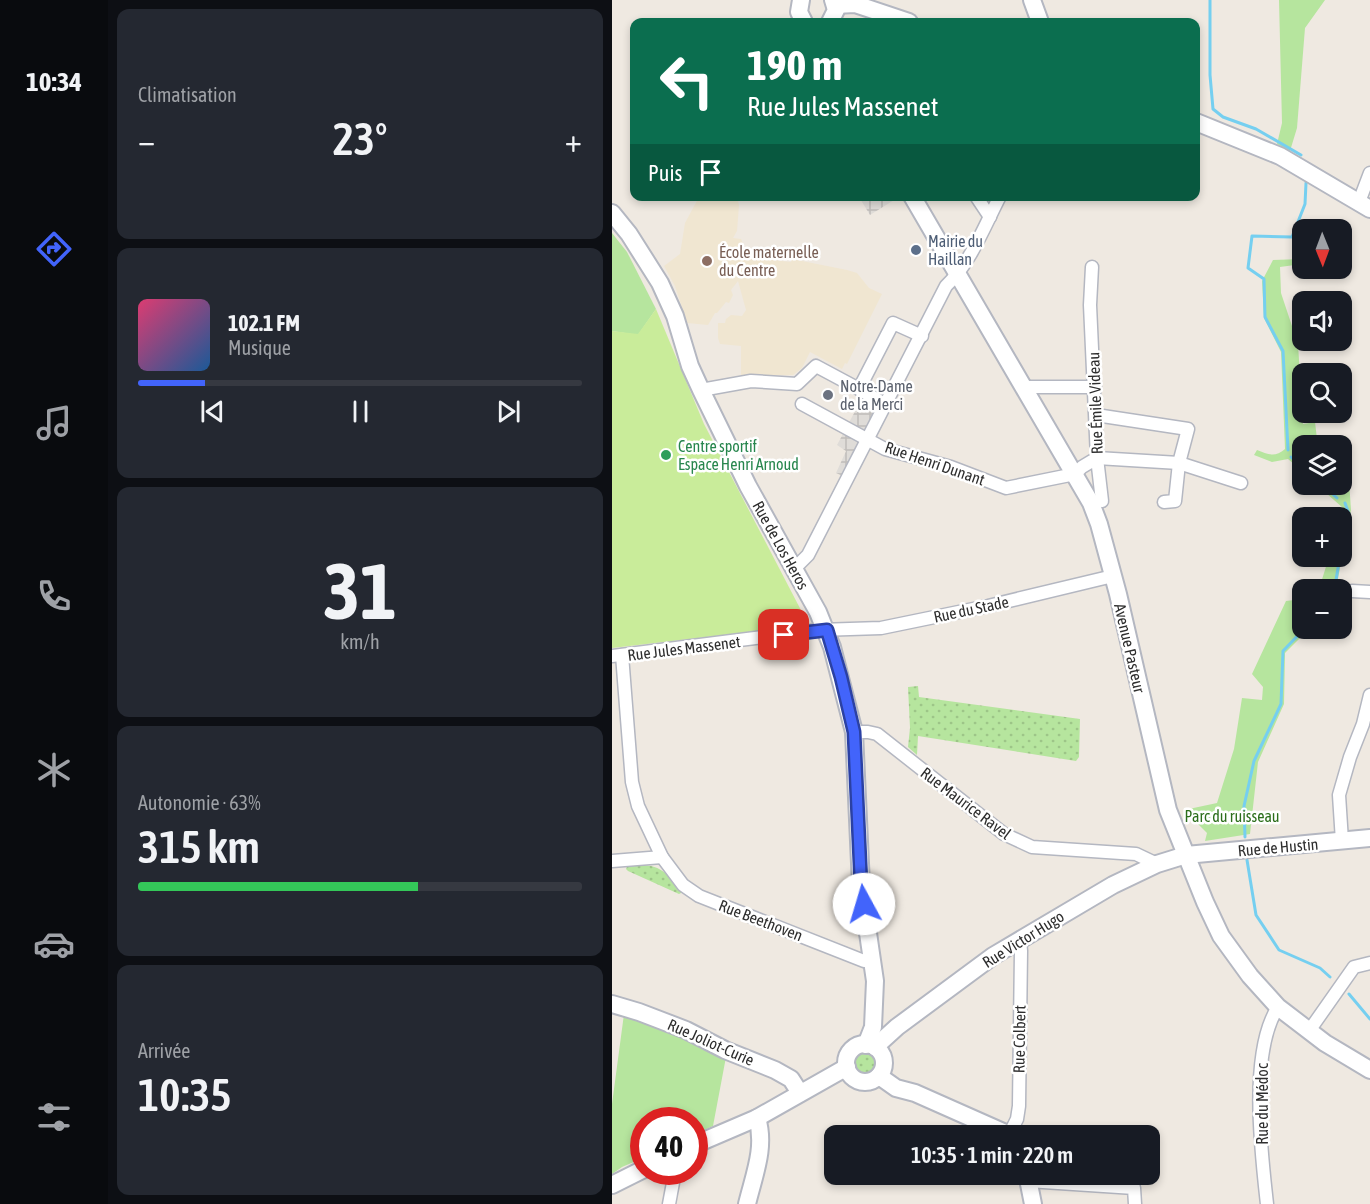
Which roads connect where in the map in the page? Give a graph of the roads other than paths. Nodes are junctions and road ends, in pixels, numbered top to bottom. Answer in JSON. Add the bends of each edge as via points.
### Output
{"nodes":[{"id":1,"x":801,"y":0,"type":"edge"},
{"id":2,"x":1032,"y":0,"type":"edge"},
{"id":3,"x":834,"y":2,"type":"edge"},
{"id":4,"x":866,"y":7,"type":"junction"},
{"id":5,"x":802,"y":18,"type":"edge"},
{"id":6,"x":833,"y":18,"type":"edge"},
{"id":7,"x":872,"y":18,"type":"edge"},
{"id":8,"x":898,"y":18,"type":"edge"},
{"id":9,"x":1039,"y":18,"type":"edge"},
{"id":10,"x":1200,"y":124,"type":"edge"},
{"id":11,"x":1370,"y":173,"type":"edge"},
{"id":12,"x":915,"y":201,"type":"edge"},
{"id":13,"x":979,"y":201,"type":"edge"},
{"id":14,"x":998,"y":201,"type":"edge"},
{"id":15,"x":1364,"y":205,"type":"edge"},
{"id":16,"x":612,"y":213,"type":"edge"},
{"id":17,"x":990,"y":217,"type":"junction"},
{"id":18,"x":1092,"y":267,"type":"dead end"},
{"id":19,"x":959,"y":274,"type":"junction"},
{"id":20,"x":922,"y":336,"type":"junction"},
{"id":21,"x":1023,"y":387,"type":"junction"},
{"id":22,"x":1095,"y":387,"type":"junction"},
{"id":23,"x":859,"y":389,"type":"junction"},
{"id":24,"x":701,"y":390,"type":"junction"},
{"id":25,"x":802,"y":404,"type":"dead end"},
{"id":26,"x":885,"y":405,"type":"junction"},
{"id":27,"x":1096,"y":415,"type":"junction"},
{"id":28,"x":868,"y":438,"type":"junction"},
{"id":29,"x":1098,"y":458,"type":"junction"},
{"id":30,"x":1179,"y":463,"type":"junction"},
{"id":31,"x":1075,"y":474,"type":"junction"},
{"id":32,"x":1240,"y":483,"type":"dead end"},
{"id":33,"x":1102,"y":501,"type":"dead end"},
{"id":34,"x":1164,"y":502,"type":"dead end"},
{"id":35,"x":795,"y":568,"type":"junction"},
{"id":36,"x":1113,"y":576,"type":"junction"},
{"id":37,"x":1352,"y":591,"type":"dead end"},
{"id":38,"x":1370,"y":592,"type":"edge"},
{"id":39,"x":827,"y":630,"type":"junction"},
{"id":40,"x":617,"y":656,"type":"edge"},
{"id":41,"x":1370,"y":695,"type":"edge"},
{"id":42,"x":854,"y":732,"type":"junction"},
{"id":43,"x":1370,"y":838,"type":"edge"},
{"id":44,"x":1342,"y":841,"type":"junction"},
{"id":45,"x":1186,"y":855,"type":"junction"},
{"id":46,"x":662,"y":858,"type":"junction"},
{"id":47,"x":612,"y":861,"type":"edge"},
{"id":48,"x":1157,"y":864,"type":"junction"},
{"id":49,"x":1020,"y":940,"type":"junction"},
{"id":50,"x":873,"y":961,"type":"junction"},
{"id":51,"x":1370,"y":963,"type":"edge"},
{"id":52,"x":612,"y":1004,"type":"edge"},
{"id":53,"x":1278,"y":1006,"type":"junction"},
{"id":54,"x":874,"y":1018,"type":"junction"},
{"id":55,"x":897,"y":1027,"type":"junction"},
{"id":56,"x":1309,"y":1031,"type":"junction"},
{"id":57,"x":870,"y":1046,"type":"junction"},
{"id":58,"x":847,"y":1067,"type":"junction"},
{"id":59,"x":1370,"y":1070,"type":"edge"},
{"id":60,"x":879,"y":1076,"type":"junction"},
{"id":61,"x":800,"y":1094,"type":"junction"},
{"id":62,"x":757,"y":1118,"type":"junction"},
{"id":63,"x":990,"y":1125,"type":"edge"},
{"id":64,"x":1015,"y":1125,"type":"edge"},
{"id":65,"x":708,"y":1139,"type":"edge"},
{"id":66,"x":630,"y":1176,"type":"edge"},
{"id":67,"x":612,"y":1185,"type":"edge"},
{"id":68,"x":673,"y":1185,"type":"edge"},
{"id":69,"x":1029,"y":1185,"type":"edge"},
{"id":70,"x":1102,"y":1185,"type":"edge"},
{"id":71,"x":669,"y":1204,"type":"edge"},
{"id":72,"x":747,"y":1204,"type":"edge"},
{"id":73,"x":1033,"y":1204,"type":"edge"},
{"id":74,"x":1135,"y":1204,"type":"edge"},
{"id":75,"x":1267,"y":1204,"type":"edge"}],
"edges":[{"from":1,"to":5,"type":"street"},
{"from":2,"to":9,"type":"street"},
{"from":3,"to":4,"type":"street"},
{"from":3,"to":6,"type":"street"},
{"from":4,"to":7,"type":"street"},
{"from":4,"to":8,"type":"street"},
{"from":10,"to":15,"type":"street","via":[[1280,156]]},
{"from":11,"to":15,"type":"street"},
{"from":12,"to":19,"type":"street","name":"Avenue Pasteur"},
{"from":13,"to":17,"type":"street"},
{"from":14,"to":17,"type":"street"},
{"from":16,"to":24,"type":"street","name":"Rue de Los Heros","via":[[660,284]]},
{"from":17,"to":19,"type":"street"},
{"from":18,"to":22,"type":"street","name":"Rue Émile Videau"},
{"from":19,"to":20,"type":"street","via":[[946,286]]},
{"from":19,"to":21,"type":"street","name":"Avenue Pasteur"},
{"from":20,"to":23,"type":"street","via":[[893,323]]},
{"from":20,"to":26,"type":"street"},
{"from":21,"to":22,"type":"street"},
{"from":21,"to":31,"type":"street","name":"Avenue Pasteur"},
{"from":22,"to":27,"type":"street","name":"Rue Émile Videau"},
{"from":23,"to":24,"type":"street","via":[[816,366],[797,384],[751,381]]},
{"from":23,"to":26,"type":"street"},
{"from":24,"to":35,"type":"street","name":"Rue de Los Heros","via":[[748,486]]},
{"from":25,"to":28,"type":"street","name":"Rue Henri Dunant"},
{"from":26,"to":28,"type":"street"},
{"from":27,"to":29,"type":"street","name":"Rue Émile Videau"},
{"from":27,"to":30,"type":"street","via":[[1188,429]]},
{"from":28,"to":31,"type":"street","name":"Rue Henri Dunant","via":[[885,449],[951,467],[1006,488]]},
{"from":28,"to":35,"type":"street","via":[[808,555]]},
{"from":29,"to":30,"type":"street"},
{"from":29,"to":31,"type":"street"},
{"from":29,"to":33,"type":"street","name":"Rue Émile Videau"},
{"from":30,"to":32,"type":"street"},
{"from":30,"to":34,"type":"street","via":[[1175,501]]},
{"from":31,"to":36,"type":"street","name":"Avenue Pasteur","via":[[1100,524]]},
{"from":35,"to":39,"type":"street","name":"Rue de Los Heros"},
{"from":36,"to":39,"type":"street","name":"Rue du Stade","via":[[881,628]]},
{"from":36,"to":45,"type":"street","name":"Avenue Pasteur","via":[[1168,810]]},
{"from":37,"to":38,"type":"street"},
{"from":39,"to":40,"type":"street","name":"Rue Jules Massenet"},
{"from":39,"to":42,"type":"street","name":"Rue de Los Heros"},
{"from":40,"to":46,"type":"street","name":"Rue Beethoven","via":[[632,782],[638,806]]},
{"from":41,"to":44,"type":"street","via":[[1339,795]]},
{"from":42,"to":48,"type":"street","name":"Rue Maurice Ravel","via":[[877,734],[1004,834],[1032,847],[1136,855]]},
{"from":42,"to":50,"type":"street","name":"Rue de Los Heros","via":[[861,885]]},
{"from":43,"to":44,"type":"street","name":"Rue de Hustin"},
{"from":44,"to":45,"type":"street","name":"Rue de Hustin"},
{"from":45,"to":48,"type":"street","name":"Rue Victor Hugo"},
{"from":45,"to":53,"type":"street","name":"Avenue Pasteur","via":[[1221,936]]},
{"from":46,"to":47,"type":"street"},
{"from":46,"to":50,"type":"street","name":"Rue Beethoven","via":[[682,885],[699,896],[864,962]]},
{"from":48,"to":49,"type":"street","name":"Rue Victor Hugo"},
{"from":49,"to":55,"type":"street","name":"Rue Victor Hugo"},
{"from":49,"to":64,"type":"street","name":"Rue Colbert","via":[[1019,1106]]},
{"from":50,"to":54,"type":"street","name":"Rue de Los Heros"},
{"from":51,"to":56,"type":"street","via":[[1354,967]]},
{"from":52,"to":61,"type":"street","name":"Rue Joliot-Curie","via":[[686,1030],[776,1070],[792,1079]]},
{"from":53,"to":56,"type":"street","name":"Avenue Pasteur"},
{"from":53,"to":75,"type":"street","name":"Rue du Médoc","via":[[1264,1040],[1261,1068],[1261,1139]]},
{"from":54,"to":55,"type":"street"},
{"from":54,"to":57,"type":"street","name":"Rue de Los Heros"},
{"from":55,"to":57,"type":"street","name":"Rue Victor Hugo"},
{"from":56,"to":59,"type":"street","name":"Avenue Pasteur"},
{"from":57,"to":58,"type":"street","via":[[851,1051]]},
{"from":57,"to":60,"type":"street","via":[[884,1061]]},
{"from":58,"to":60,"type":"street","via":[[857,1080],[868,1082]]},
{"from":58,"to":61,"type":"street"},
{"from":60,"to":63,"type":"street","via":[[896,1088]]},
{"from":61,"to":62,"type":"street"},
{"from":62,"to":65,"type":"street"},
{"from":62,"to":72,"type":"street","via":[[761,1148]]},
{"from":66,"to":67,"type":"street"},
{"from":68,"to":71,"type":"street"},
{"from":69,"to":73,"type":"street"},
{"from":70,"to":74,"type":"street","via":[[1134,1188]]}]}
